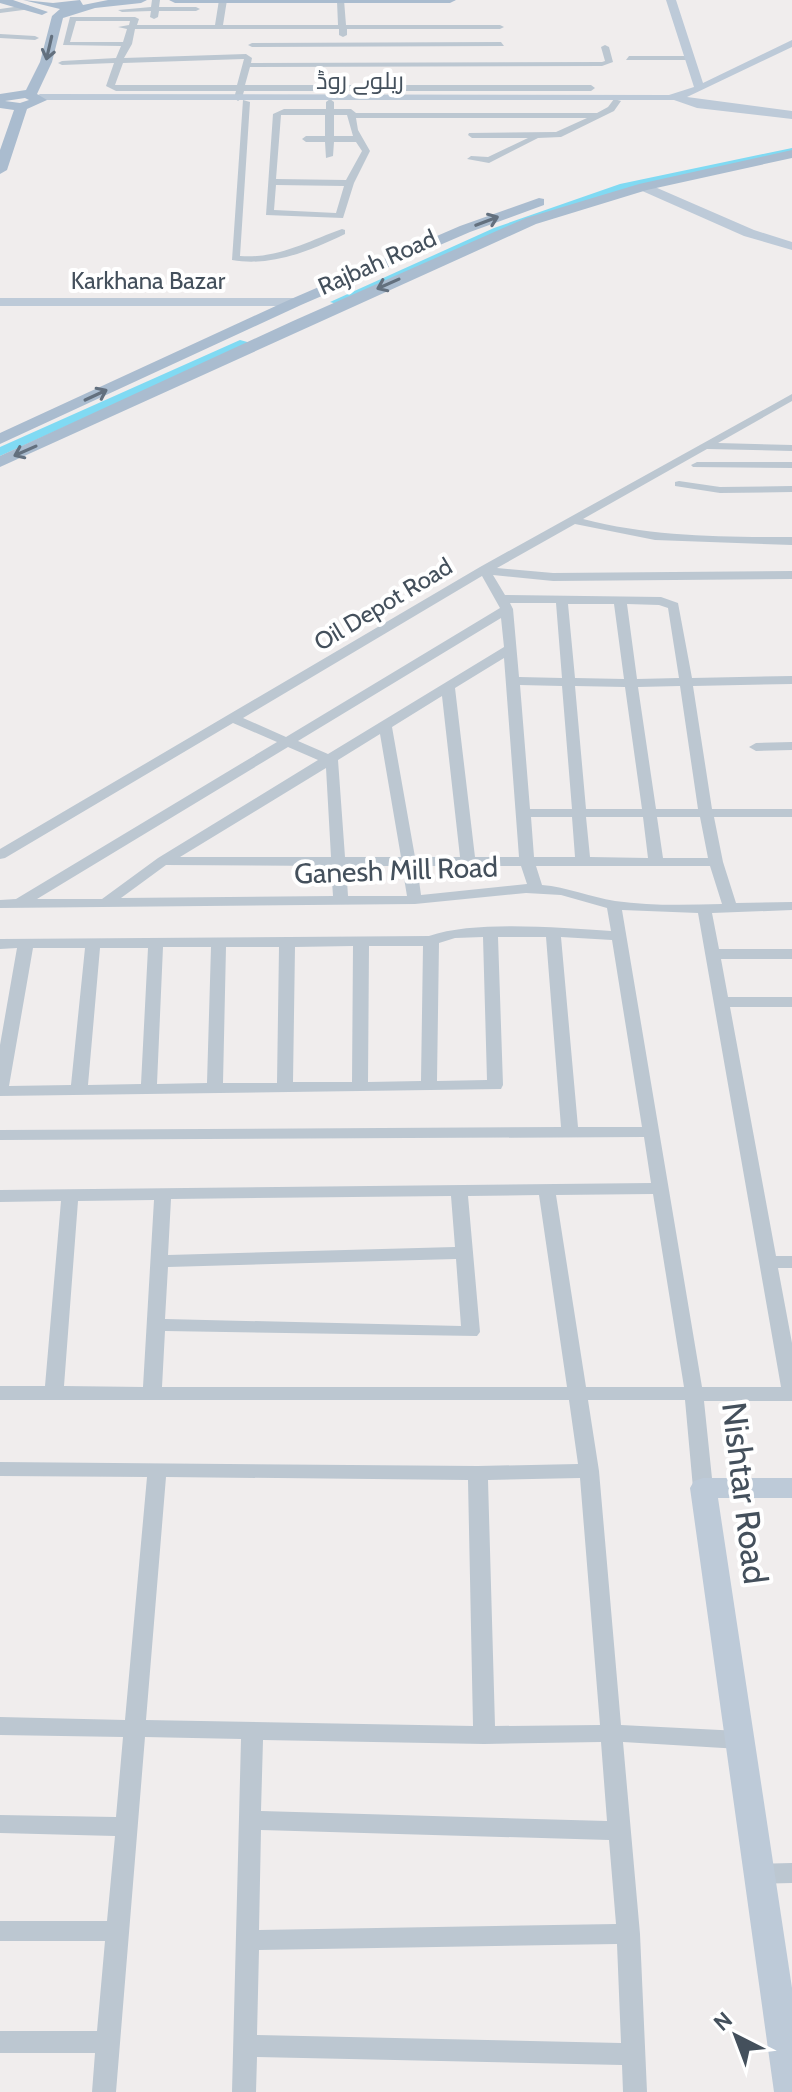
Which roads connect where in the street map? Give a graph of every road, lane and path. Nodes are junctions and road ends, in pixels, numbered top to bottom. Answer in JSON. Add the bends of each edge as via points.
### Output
{"nodes":[{"id":1,"x":141,"y":0,"type":"edge"},
{"id":2,"x":175,"y":0,"type":"edge"},
{"id":3,"x":223,"y":0,"type":"edge"},
{"id":4,"x":450,"y":0,"type":"edge"},
{"id":5,"x":671,"y":0,"type":"edge"},
{"id":6,"x":341,"y":1,"type":"edge"},
{"id":7,"x":82,"y":4,"type":"edge"},
{"id":8,"x":1,"y":5,"type":"edge"},
{"id":9,"x":35,"y":5,"type":"edge"},
{"id":10,"x":154,"y":7,"type":"edge"},
{"id":11,"x":196,"y":9,"type":"dead end"},
{"id":12,"x":116,"y":10,"type":"junction"},
{"id":13,"x":58,"y":16,"type":"junction"},
{"id":14,"x":110,"y":19,"type":"junction"},
{"id":15,"x":283,"y":27,"type":"junction"},
{"id":16,"x":343,"y":27,"type":"junction"},
{"id":17,"x":500,"y":27,"type":"dead end"},
{"id":18,"x":173,"y":28,"type":"junction"},
{"id":19,"x":218,"y":28,"type":"junction"},
{"id":20,"x":73,"y":32,"type":"junction"},
{"id":21,"x":0,"y":36,"type":"edge"},
{"id":22,"x":35,"y":38,"type":"junction"},
{"id":23,"x":129,"y":40,"type":"junction"},
{"id":24,"x":792,"y":43,"type":"edge"},
{"id":25,"x":344,"y":44,"type":"junction"},
{"id":26,"x":501,"y":44,"type":"dead end"},
{"id":27,"x":252,"y":45,"type":"dead end"},
{"id":28,"x":279,"y":45,"type":"junction"},
{"id":29,"x":605,"y":47,"type":"dead end"},
{"id":30,"x":65,"y":51,"type":"junction"},
{"id":31,"x":792,"y":51,"type":"edge"},
{"id":32,"x":31,"y":54,"type":"dead end"},
{"id":33,"x":629,"y":58,"type":"dead end"},
{"id":34,"x":690,"y":58,"type":"junction"},
{"id":35,"x":565,"y":64,"type":"junction"},
{"id":36,"x":247,"y":65,"type":"junction"},
{"id":37,"x":27,"y":69,"type":"dead end"},
{"id":38,"x":567,"y":76,"type":"dead end"},
{"id":39,"x":702,"y":87,"type":"junction"},
{"id":40,"x":591,"y":88,"type":"dead end"},
{"id":41,"x":242,"y":96,"type":"junction"},
{"id":42,"x":678,"y":98,"type":"junction"},
{"id":43,"x":14,"y":99,"type":"edge"},
{"id":44,"x":617,"y":101,"type":"junction"},
{"id":45,"x":330,"y":106,"type":"junction"},
{"id":46,"x":600,"y":114,"type":"junction"},
{"id":47,"x":792,"y":115,"type":"edge"},
{"id":48,"x":351,"y":116,"type":"junction"},
{"id":49,"x":472,"y":123,"type":"junction"},
{"id":50,"x":580,"y":124,"type":"junction"},
{"id":51,"x":0,"y":128,"type":"edge"},
{"id":52,"x":538,"y":135,"type":"junction"},
{"id":53,"x":306,"y":139,"type":"dead end"},
{"id":54,"x":329,"y":139,"type":"junction"},
{"id":55,"x":361,"y":139,"type":"junction"},
{"id":56,"x":792,"y":143,"type":"edge"},
{"id":57,"x":518,"y":145,"type":"junction"},
{"id":58,"x":792,"y":154,"type":"edge"},
{"id":59,"x":329,"y":156,"type":"dead end"},
{"id":60,"x":703,"y":160,"type":"junction"},
{"id":61,"x":720,"y":168,"type":"junction"},
{"id":62,"x":0,"y":170,"type":"edge"},
{"id":63,"x":271,"y":182,"type":"junction"},
{"id":64,"x":349,"y":183,"type":"junction"},
{"id":65,"x":595,"y":185,"type":"dead end"},
{"id":66,"x":644,"y":187,"type":"junction"},
{"id":67,"x":554,"y":197,"type":"dead end"},
{"id":68,"x":342,"y":232,"type":"dead end"},
{"id":69,"x":792,"y":246,"type":"edge"},
{"id":70,"x":0,"y":302,"type":"edge"},
{"id":71,"x":296,"y":302,"type":"junction"},
{"id":72,"x":792,"y":397,"type":"edge"},
{"id":73,"x":775,"y":407,"type":"junction"},
{"id":74,"x":792,"y":412,"type":"edge"},
{"id":75,"x":61,"y":414,"type":"junction"},
{"id":76,"x":85,"y":422,"type":"junction"},
{"id":77,"x":0,"y":439,"type":"edge"},
{"id":78,"x":706,"y":445,"type":"junction"},
{"id":79,"x":792,"y":448,"type":"edge"},
{"id":80,"x":0,"y":462,"type":"edge"},
{"id":81,"x":697,"y":465,"type":"dead end"},
{"id":82,"x":792,"y":465,"type":"edge"},
{"id":83,"x":679,"y":484,"type":"dead end"},
{"id":84,"x":792,"y":489,"type":"edge"},
{"id":85,"x":573,"y":520,"type":"junction"},
{"id":86,"x":792,"y":541,"type":"edge"},
{"id":87,"x":484,"y":570,"type":"junction"},
{"id":88,"x":792,"y":575,"type":"edge"},
{"id":89,"x":620,"y":601,"type":"junction"},
{"id":90,"x":562,"y":602,"type":"junction"},
{"id":91,"x":504,"y":604,"type":"junction"},
{"id":92,"x":510,"y":649,"type":"junction"},
{"id":93,"x":686,"y":680,"type":"junction"},
{"id":94,"x":792,"y":680,"type":"edge"},
{"id":95,"x":513,"y":681,"type":"junction"},
{"id":96,"x":568,"y":683,"type":"junction"},
{"id":97,"x":629,"y":683,"type":"junction"},
{"id":98,"x":448,"y":688,"type":"junction"},
{"id":99,"x":234,"y":719,"type":"junction"},
{"id":100,"x":386,"y":727,"type":"junction"},
{"id":101,"x":289,"y":741,"type":"junction"},
{"id":102,"x":792,"y":746,"type":"edge"},
{"id":103,"x":756,"y":747,"type":"dead end"},
{"id":104,"x":332,"y":761,"type":"junction"},
{"id":105,"x":524,"y":813,"type":"junction"},
{"id":106,"x":579,"y":813,"type":"junction"},
{"id":107,"x":647,"y":813,"type":"junction"},
{"id":108,"x":706,"y":813,"type":"junction"},
{"id":109,"x":791,"y":817,"type":"edge"},
{"id":110,"x":0,"y":855,"type":"edge"},
{"id":111,"x":163,"y":861,"type":"junction"},
{"id":112,"x":339,"y":862,"type":"junction"},
{"id":113,"x":408,"y":862,"type":"junction"},
{"id":114,"x":468,"y":862,"type":"junction"},
{"id":115,"x":527,"y":862,"type":"junction"},
{"id":116,"x":583,"y":862,"type":"junction"},
{"id":117,"x":656,"y":862,"type":"junction"},
{"id":118,"x":716,"y":862,"type":"junction"},
{"id":119,"x":536,"y":890,"type":"junction"},
{"id":120,"x":341,"y":900,"type":"junction"},
{"id":121,"x":415,"y":900,"type":"junction"},
{"id":122,"x":107,"y":902,"type":"junction"},
{"id":123,"x":21,"y":903,"type":"junction"},
{"id":124,"x":0,"y":904,"type":"edge"},
{"id":125,"x":614,"y":905,"type":"junction"},
{"id":126,"x":792,"y":906,"type":"edge"},
{"id":127,"x":730,"y":907,"type":"junction"},
{"id":128,"x":704,"y":908,"type":"junction"},
{"id":129,"x":553,"y":932,"type":"junction"},
{"id":130,"x":490,"y":934,"type":"junction"},
{"id":131,"x":619,"y":936,"type":"junction"},
{"id":132,"x":287,"y":940,"type":"junction"},
{"id":133,"x":361,"y":940,"type":"junction"},
{"id":134,"x":219,"y":941,"type":"junction"},
{"id":135,"x":431,"y":941,"type":"junction"},
{"id":136,"x":93,"y":942,"type":"junction"},
{"id":137,"x":156,"y":942,"type":"junction"},
{"id":138,"x":26,"y":943,"type":"junction"},
{"id":139,"x":0,"y":944,"type":"edge"},
{"id":140,"x":713,"y":954,"type":"junction"},
{"id":141,"x":792,"y":954,"type":"edge"},
{"id":142,"x":721,"y":1002,"type":"junction"},
{"id":143,"x":792,"y":1002,"type":"edge"},
{"id":144,"x":360,"y":1086,"type":"junction"},
{"id":145,"x":429,"y":1086,"type":"junction"},
{"id":146,"x":285,"y":1087,"type":"junction"},
{"id":147,"x":215,"y":1088,"type":"junction"},
{"id":148,"x":149,"y":1089,"type":"junction"},
{"id":149,"x":79,"y":1090,"type":"junction"},
{"id":150,"x":0,"y":1091,"type":"edge"},
{"id":151,"x":570,"y":1131,"type":"junction"},
{"id":152,"x":652,"y":1132,"type":"junction"},
{"id":153,"x":0,"y":1135,"type":"edge"},
{"id":154,"x":660,"y":1188,"type":"junction"},
{"id":155,"x":547,"y":1189,"type":"junction"},
{"id":156,"x":459,"y":1190,"type":"junction"},
{"id":157,"x":163,"y":1194,"type":"junction"},
{"id":158,"x":70,"y":1195,"type":"junction"},
{"id":159,"x":0,"y":1196,"type":"edge"},
{"id":160,"x":464,"y":1253,"type":"junction"},
{"id":161,"x":159,"y":1261,"type":"junction"},
{"id":162,"x":768,"y":1262,"type":"junction"},
{"id":163,"x":792,"y":1262,"type":"edge"},
{"id":164,"x":155,"y":1325,"type":"junction"},
{"id":165,"x":786,"y":1325,"type":"edge"},
{"id":166,"x":0,"y":1393,"type":"edge"},
{"id":167,"x":54,"y":1393,"type":"junction"},
{"id":168,"x":152,"y":1393,"type":"junction"},
{"id":169,"x":694,"y":1393,"type":"junction"},
{"id":170,"x":792,"y":1394,"type":"edge"},
{"id":171,"x":580,"y":1395,"type":"junction"},
{"id":172,"x":0,"y":1469,"type":"edge"},
{"id":173,"x":157,"y":1470,"type":"junction"},
{"id":174,"x":589,"y":1471,"type":"junction"},
{"id":175,"x":478,"y":1473,"type":"junction"},
{"id":176,"x":703,"y":1488,"type":"junction"},
{"id":177,"x":792,"y":1488,"type":"edge"},
{"id":178,"x":0,"y":1726,"type":"edge"},
{"id":179,"x":135,"y":1729,"type":"junction"},
{"id":180,"x":252,"y":1731,"type":"junction"},
{"id":181,"x":612,"y":1733,"type":"junction"},
{"id":182,"x":484,"y":1735,"type":"junction"},
{"id":183,"x":740,"y":1740,"type":"junction"},
{"id":184,"x":249,"y":1820,"type":"junction"},
{"id":185,"x":0,"y":1824,"type":"edge"},
{"id":186,"x":127,"y":1827,"type":"junction"},
{"id":187,"x":620,"y":1831,"type":"junction"},
{"id":188,"x":792,"y":1873,"type":"edge"},
{"id":189,"x":757,"y":1874,"type":"junction"},
{"id":190,"x":0,"y":1931,"type":"edge"},
{"id":191,"x":118,"y":1931,"type":"junction"},
{"id":192,"x":628,"y":1934,"type":"junction"},
{"id":193,"x":246,"y":1940,"type":"junction"},
{"id":194,"x":0,"y":2042,"type":"edge"},
{"id":195,"x":109,"y":2042,"type":"junction"},
{"id":196,"x":244,"y":2046,"type":"junction"},
{"id":197,"x":788,"y":2050,"type":"edge"},
{"id":198,"x":633,"y":2054,"type":"junction"},
{"id":199,"x":104,"y":2092,"type":"edge"},
{"id":200,"x":244,"y":2092,"type":"edge"},
{"id":201,"x":635,"y":2092,"type":"edge"},
{"id":202,"x":791,"y":2092,"type":"edge"}],
"edges":[{"from":1,"to":7,"type":"main road"},
{"from":1,"to":10,"type":"main road"},
{"from":1,"to":13,"type":"main road"},
{"from":2,"to":3,"type":"main road"},
{"from":3,"to":6,"type":"main road"},
{"from":3,"to":19,"type":"street"},
{"from":4,"to":6,"type":"main road"},
{"from":5,"to":34,"type":"main road"},
{"from":6,"to":16,"type":"street"},
{"from":7,"to":9,"type":"main road"},
{"from":7,"to":12,"type":"street"},
{"from":7,"to":13,"type":"main road"},
{"from":8,"to":9,"type":"main road"},
{"from":9,"to":22,"type":"main road"},
{"from":10,"to":11,"type":"street"},
{"from":10,"to":12,"type":"street"},
{"from":10,"to":18,"type":"street","via":[[176,18]]},
{"from":10,"to":23,"type":"street"},
{"from":12,"to":14,"type":"street"},
{"from":13,"to":43,"type":"main road","one_way":true,"via":[[46,62]]},
{"from":14,"to":20,"type":"street","via":[[75,18]]},
{"from":14,"to":23,"type":"street"},
{"from":15,"to":16,"type":"street"},
{"from":15,"to":19,"type":"street"},
{"from":15,"to":28,"type":"street"},
{"from":16,"to":17,"type":"street"},
{"from":16,"to":25,"type":"street"},
{"from":18,"to":19,"type":"street"},
{"from":18,"to":23,"type":"street"},
{"from":20,"to":23,"type":"street"},
{"from":20,"to":30,"type":"street"},
{"from":21,"to":22,"type":"street"},
{"from":22,"to":32,"type":"main road"},
{"from":23,"to":30,"type":"street"},
{"from":23,"to":30,"type":"street"},
{"from":23,"to":36,"type":"street","via":[[238,54],[248,58]]},
{"from":23,"to":41,"type":"street","via":[[112,88]]},
{"from":24,"to":39,"type":"main road","name":"ریلوے روڈ"},
{"from":25,"to":26,"type":"street"},
{"from":25,"to":28,"type":"street"},
{"from":27,"to":28,"type":"street"},
{"from":29,"to":35,"type":"street","via":[[608,63]]},
{"from":31,"to":42,"type":"main road","name":"ریلوے روڈ","via":[[710,90]]},
{"from":33,"to":34,"type":"street"},
{"from":34,"to":39,"type":"main road"},
{"from":35,"to":36,"type":"street"},
{"from":35,"to":38,"type":"street"},
{"from":36,"to":41,"type":"street"},
{"from":37,"to":43,"type":"main road"},
{"from":39,"to":42,"type":"main road","name":"ریلوے روڈ"},
{"from":40,"to":41,"type":"street"},
{"from":41,"to":42,"type":"main road","name":"ریلوے روڈ"},
{"from":41,"to":43,"type":"main road","name":"ریلوے روڈ"},
{"from":41,"to":45,"type":"main road","name":"ریلوے روڈ"},
{"from":41,"to":68,"type":"street","via":[[235,258],[308,248]]},
{"from":42,"to":44,"type":"main road","name":"ریلوے روڈ"},
{"from":42,"to":47,"type":"main road","name":"ریلوے روڈ"},
{"from":43,"to":51,"type":"main road"},
{"from":43,"to":62,"type":"main road"},
{"from":44,"to":46,"type":"street"},
{"from":44,"to":49,"type":"main road","name":"ریلوے روڈ"},
{"from":45,"to":48,"type":"street","via":[[350,111]]},
{"from":45,"to":49,"type":"main road","name":"ریلوے روڈ"},
{"from":45,"to":54,"type":"street"},
{"from":45,"to":63,"type":"street","via":[[277,114]]},
{"from":46,"to":49,"type":"street"},
{"from":46,"to":50,"type":"street"},
{"from":48,"to":49,"type":"street"},
{"from":48,"to":55,"type":"street"},
{"from":49,"to":50,"type":"street"},
{"from":49,"to":52,"type":"street"},
{"from":49,"to":57,"type":"street"},
{"from":49,"to":57,"type":"street","via":[[471,164]]},
{"from":50,"to":52,"type":"street","via":[[558,135]]},
{"from":52,"to":57,"type":"street"},
{"from":53,"to":54,"type":"street"},
{"from":54,"to":55,"type":"street"},
{"from":54,"to":59,"type":"street"},
{"from":55,"to":64,"type":"street","via":[[366,151]]},
{"from":56,"to":60,"type":"main road"},
{"from":58,"to":61,"type":"main road","name":"Rajbah Road"},
{"from":60,"to":61,"type":"main road"},
{"from":60,"to":65,"type":"main road"},
{"from":61,"to":66,"type":"main road","name":"Rajbah Road"},
{"from":63,"to":64,"type":"street"},
{"from":63,"to":64,"type":"street","via":[[271,215],[337,216],[342,214]]},
{"from":66,"to":69,"type":"main road"},
{"from":66,"to":76,"type":"main road","name":"Rajbah Road","one_way":true,"via":[[568,208],[476,244]]},
{"from":71,"to":67,"type":"main road","name":"Rajbah Road","one_way":true},
{"from":70,"to":71,"type":"main road","name":"Karkhana Bazar"},
{"from":75,"to":71,"type":"main road","name":"Rajbah Road","one_way":true},
{"from":72,"to":73,"type":"street","name":"Oil Depot Road"},
{"from":73,"to":74,"type":"street"},
{"from":73,"to":78,"type":"street","name":"Oil Depot Road"},
{"from":75,"to":76,"type":"main road"},
{"from":75,"to":77,"type":"main road","name":"Rajbah Road"},
{"from":76,"to":80,"type":"main road","name":"Rajbah Road","one_way":true},
{"from":78,"to":79,"type":"street"},
{"from":78,"to":85,"type":"street","name":"Oil Depot Road"},
{"from":81,"to":82,"type":"street"},
{"from":83,"to":84,"type":"street","via":[[720,490]]},
{"from":85,"to":86,"type":"street","via":[[677,541]]},
{"from":85,"to":87,"type":"street","name":"Oil Depot Road"},
{"from":87,"to":88,"type":"street","via":[[553,577]]},
{"from":87,"to":91,"type":"street"},
{"from":87,"to":99,"type":"street","name":"Oil Depot Road"},
{"from":89,"to":90,"type":"street"},
{"from":89,"to":93,"type":"street","via":[[674,606]]},
{"from":89,"to":97,"type":"street"},
{"from":90,"to":91,"type":"street"},
{"from":90,"to":96,"type":"street"},
{"from":91,"to":92,"type":"street"},
{"from":91,"to":101,"type":"street"},
{"from":92,"to":95,"type":"street"},
{"from":92,"to":98,"type":"street"},
{"from":93,"to":94,"type":"street"},
{"from":93,"to":97,"type":"street"},
{"from":93,"to":108,"type":"street"},
{"from":95,"to":96,"type":"street"},
{"from":95,"to":105,"type":"street"},
{"from":96,"to":97,"type":"street"},
{"from":96,"to":106,"type":"street"},
{"from":97,"to":107,"type":"street"},
{"from":98,"to":100,"type":"street"},
{"from":98,"to":114,"type":"street"},
{"from":99,"to":101,"type":"street"},
{"from":99,"to":110,"type":"street","name":"Oil Depot Road"},
{"from":100,"to":104,"type":"street"},
{"from":100,"to":113,"type":"street"},
{"from":101,"to":104,"type":"street"},
{"from":101,"to":123,"type":"street"},
{"from":102,"to":103,"type":"street"},
{"from":104,"to":111,"type":"street"},
{"from":104,"to":112,"type":"street"},
{"from":105,"to":106,"type":"street"},
{"from":105,"to":115,"type":"street"},
{"from":106,"to":107,"type":"street"},
{"from":106,"to":116,"type":"street"},
{"from":107,"to":108,"type":"street"},
{"from":107,"to":117,"type":"street"},
{"from":108,"to":109,"type":"street"},
{"from":108,"to":118,"type":"street"},
{"from":111,"to":112,"type":"street"},
{"from":111,"to":122,"type":"street"},
{"from":112,"to":113,"type":"street"},
{"from":112,"to":120,"type":"street"},
{"from":113,"to":114,"type":"street"},
{"from":113,"to":121,"type":"street"},
{"from":114,"to":115,"type":"street"},
{"from":115,"to":116,"type":"street"},
{"from":115,"to":119,"type":"street"},
{"from":116,"to":117,"type":"street"},
{"from":117,"to":118,"type":"street"},
{"from":118,"to":127,"type":"street"},
{"from":119,"to":121,"type":"street","name":"Ganesh Mill Road"},
{"from":119,"to":125,"type":"street","name":"Ganesh Mill Road"},
{"from":120,"to":121,"type":"street","name":"Ganesh Mill Road"},
{"from":120,"to":122,"type":"street","name":"Ganesh Mill Road"},
{"from":122,"to":123,"type":"street","name":"Ganesh Mill Road"},
{"from":123,"to":124,"type":"street","name":"Ganesh Mill Road"},
{"from":125,"to":128,"type":"street","name":"Ganesh Mill Road"},
{"from":125,"to":131,"type":"street","name":"Nishtar Road"},
{"from":126,"to":127,"type":"street","name":"Ganesh Mill Road"},
{"from":127,"to":128,"type":"street","name":"Ganesh Mill Road"},
{"from":128,"to":140,"type":"street"},
{"from":129,"to":130,"type":"street"},
{"from":129,"to":131,"type":"street"},
{"from":129,"to":151,"type":"street"},
{"from":130,"to":135,"type":"street","via":[[453,933]]},
{"from":130,"to":145,"type":"street","via":[[495,1085]]},
{"from":131,"to":152,"type":"street","name":"Nishtar Road"},
{"from":132,"to":133,"type":"street"},
{"from":132,"to":134,"type":"street"},
{"from":132,"to":146,"type":"street"},
{"from":133,"to":135,"type":"street"},
{"from":133,"to":144,"type":"street"},
{"from":134,"to":137,"type":"street"},
{"from":134,"to":147,"type":"street"},
{"from":135,"to":145,"type":"street"},
{"from":136,"to":137,"type":"street"},
{"from":136,"to":138,"type":"street"},
{"from":136,"to":149,"type":"street"},
{"from":137,"to":148,"type":"street"},
{"from":138,"to":139,"type":"street"},
{"from":138,"to":150,"type":"street"},
{"from":140,"to":141,"type":"street"},
{"from":140,"to":142,"type":"street"},
{"from":142,"to":143,"type":"street"},
{"from":142,"to":162,"type":"street"},
{"from":144,"to":145,"type":"street"},
{"from":144,"to":146,"type":"street"},
{"from":146,"to":147,"type":"street"},
{"from":147,"to":148,"type":"street"},
{"from":148,"to":149,"type":"street"},
{"from":149,"to":150,"type":"street"},
{"from":151,"to":152,"type":"street"},
{"from":151,"to":153,"type":"street"},
{"from":152,"to":154,"type":"street","name":"Nishtar Road"},
{"from":154,"to":155,"type":"street"},
{"from":154,"to":169,"type":"street","name":"Nishtar Road"},
{"from":155,"to":156,"type":"street"},
{"from":155,"to":171,"type":"street"},
{"from":156,"to":157,"type":"street"},
{"from":156,"to":160,"type":"street"},
{"from":157,"to":158,"type":"street"},
{"from":157,"to":161,"type":"street"},
{"from":158,"to":159,"type":"street"},
{"from":158,"to":167,"type":"street"},
{"from":160,"to":161,"type":"street"},
{"from":160,"to":164,"type":"street","via":[[471,1332]]},
{"from":161,"to":164,"type":"street"},
{"from":162,"to":163,"type":"street"},
{"from":162,"to":165,"type":"street"},
{"from":164,"to":168,"type":"street"},
{"from":165,"to":170,"type":"street"},
{"from":166,"to":167,"type":"street"},
{"from":167,"to":168,"type":"street"},
{"from":168,"to":171,"type":"street"},
{"from":169,"to":170,"type":"street"},
{"from":169,"to":171,"type":"street"},
{"from":169,"to":176,"type":"street","name":"Nishtar Road"},
{"from":171,"to":174,"type":"street"},
{"from":172,"to":173,"type":"street"},
{"from":173,"to":175,"type":"street"},
{"from":173,"to":179,"type":"street"},
{"from":174,"to":175,"type":"street"},
{"from":174,"to":181,"type":"street"},
{"from":175,"to":182,"type":"street"},
{"from":176,"to":177,"type":"main road"},
{"from":176,"to":183,"type":"main road","name":"Nishtar Road"},
{"from":178,"to":179,"type":"street"},
{"from":179,"to":180,"type":"street"},
{"from":179,"to":186,"type":"street"},
{"from":180,"to":182,"type":"street"},
{"from":180,"to":184,"type":"street"},
{"from":181,"to":182,"type":"street"},
{"from":181,"to":183,"type":"street"},
{"from":181,"to":187,"type":"street"},
{"from":183,"to":189,"type":"main road","name":"Nishtar Road"},
{"from":184,"to":187,"type":"street"},
{"from":184,"to":193,"type":"street"},
{"from":185,"to":186,"type":"street"},
{"from":186,"to":191,"type":"street"},
{"from":187,"to":192,"type":"street"},
{"from":188,"to":189,"type":"street"},
{"from":189,"to":197,"type":"main road","name":"Nishtar Road"},
{"from":190,"to":191,"type":"street"},
{"from":191,"to":195,"type":"street"},
{"from":192,"to":193,"type":"street"},
{"from":192,"to":198,"type":"street"},
{"from":193,"to":196,"type":"street"},
{"from":194,"to":195,"type":"street"},
{"from":195,"to":199,"type":"street"},
{"from":196,"to":198,"type":"street"},
{"from":196,"to":200,"type":"street"},
{"from":197,"to":202,"type":"main road","name":"Nishtar Road"},
{"from":198,"to":201,"type":"street"}]}
